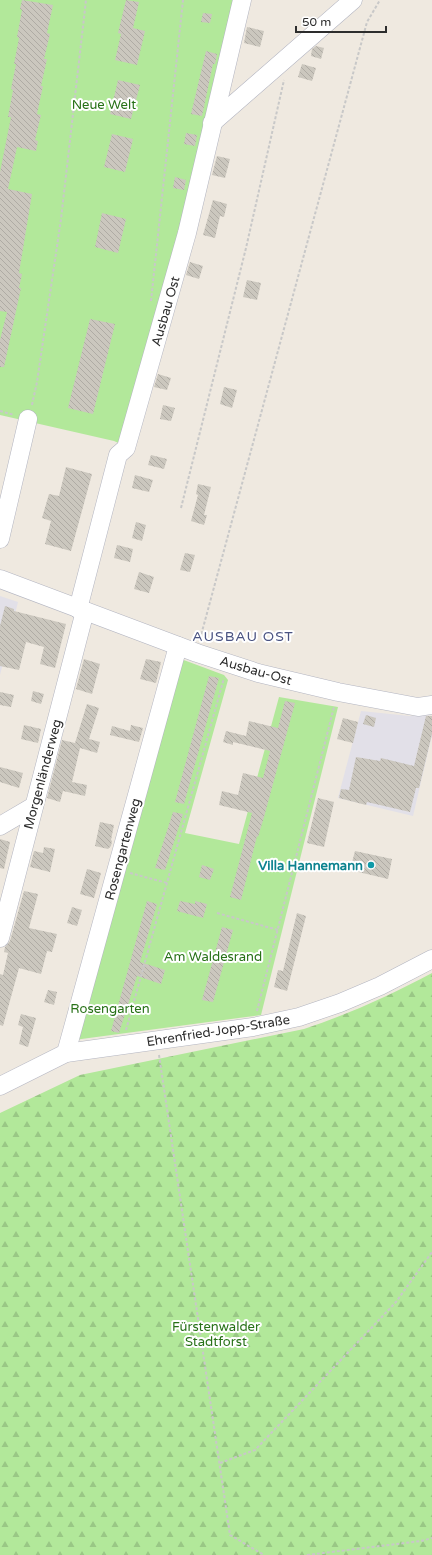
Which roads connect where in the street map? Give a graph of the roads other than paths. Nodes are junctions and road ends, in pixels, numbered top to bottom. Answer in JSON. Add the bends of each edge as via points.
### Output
{"nodes":[{"id":1,"x":242,"y":0,"type":"edge"},
{"id":2,"x":353,"y":0,"type":"edge"},
{"id":3,"x":212,"y":123,"type":"junction"},
{"id":4,"x":28,"y":419,"type":"road end"},
{"id":5,"x":0,"y":539,"type":"edge"},
{"id":6,"x":0,"y":579,"type":"edge"},
{"id":7,"x":82,"y":610,"type":"junction"},
{"id":8,"x":178,"y":646,"type":"junction"},
{"id":9,"x":432,"y":705,"type":"edge"},
{"id":10,"x":34,"y":806,"type":"junction"},
{"id":11,"x":0,"y":826,"type":"edge"},
{"id":12,"x":0,"y":938,"type":"edge"},
{"id":13,"x":432,"y":959,"type":"edge"},
{"id":14,"x":66,"y":1053,"type":"junction"},
{"id":15,"x":0,"y":1086,"type":"edge"}],
"edges":[{"from":1,"to":3,"type":"street","name":"Ausbau Ost"},
{"from":2,"to":3,"type":"street"},
{"from":3,"to":7,"type":"street","name":"Ausbau Ost","via":[[187,233],[126,448],[118,455]]},
{"from":4,"to":5,"type":"street"},
{"from":6,"to":7,"type":"street","name":"Ausbau-Ost"},
{"from":7,"to":8,"type":"street","name":"Ausbau-Ost"},
{"from":7,"to":10,"type":"street","name":"Morgenländerweg"},
{"from":8,"to":9,"type":"street","name":"Ausbau-Ost","via":[[258,673],[338,692],[418,707]]},
{"from":8,"to":14,"type":"street","name":"Rosengartenweg"},
{"from":10,"to":11,"type":"street"},
{"from":10,"to":12,"type":"street","name":"Morgenländerweg"},
{"from":13,"to":14,"type":"street","name":"Ehrenfried-Jopp-Straße","via":[[380,986],[299,1017],[253,1027]]},
{"from":14,"to":15,"type":"street","name":"Ehrenfried-Jopp-Straße"}]}
